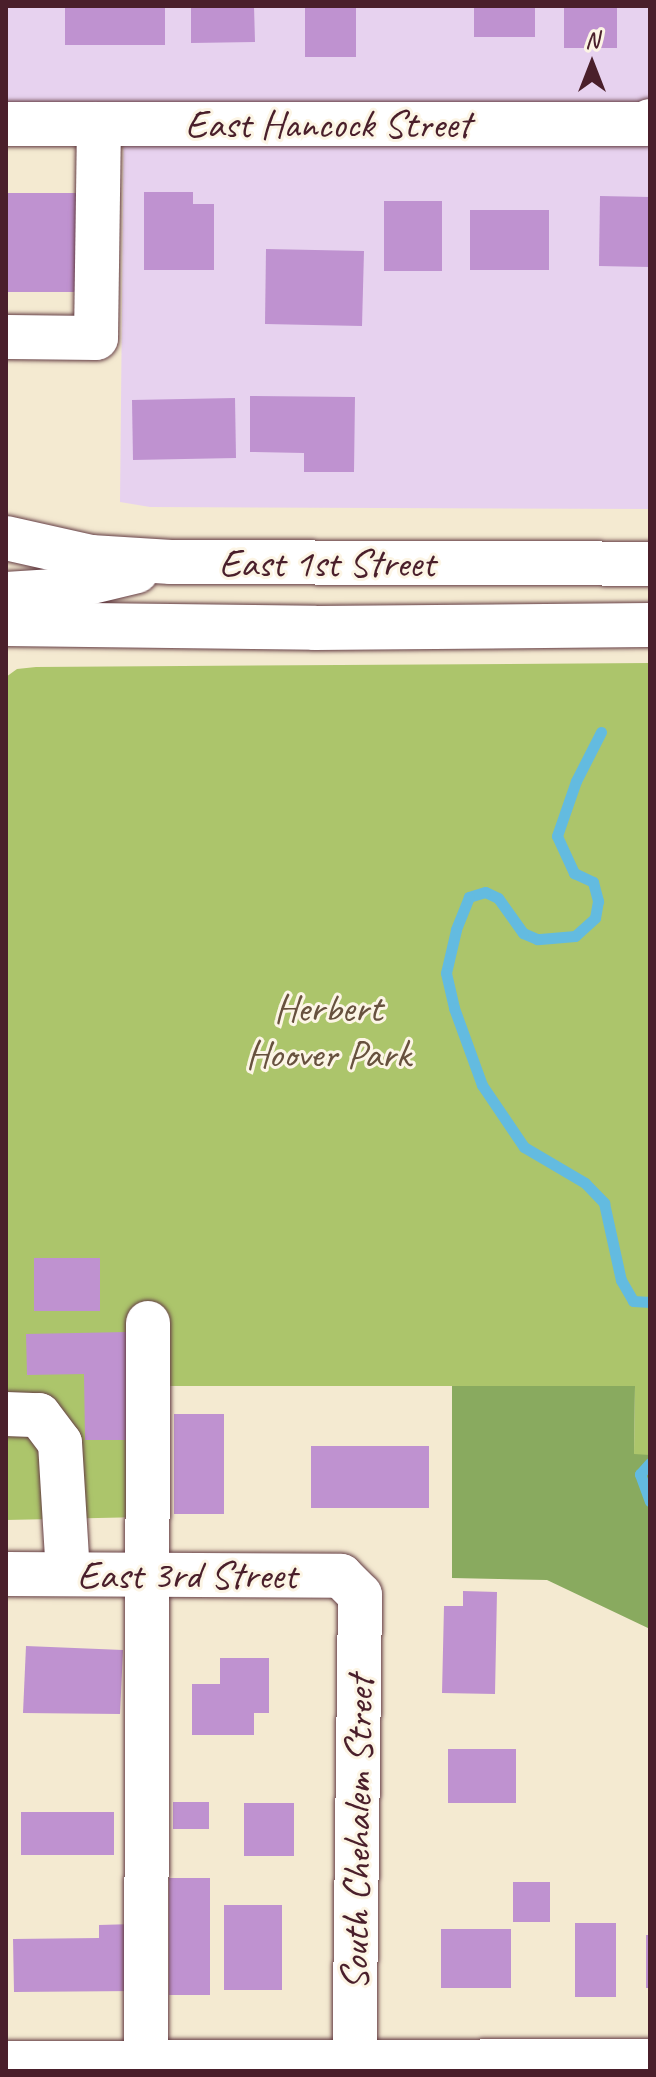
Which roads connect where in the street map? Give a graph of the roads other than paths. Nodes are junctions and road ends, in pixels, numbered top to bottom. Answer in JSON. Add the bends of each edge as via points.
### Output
{"nodes":[{"id":1,"x":650,"y":121,"type":"edge"},
{"id":2,"x":6,"y":124,"type":"edge"},
{"id":3,"x":99,"y":124,"type":"junction"},
{"id":4,"x":6,"y":337,"type":"edge"},
{"id":5,"x":6,"y":538,"type":"edge"},
{"id":6,"x":171,"y":562,"type":"junction"},
{"id":7,"x":650,"y":564,"type":"edge"},
{"id":8,"x":6,"y":594,"type":"edge"},
{"id":9,"x":6,"y":624,"type":"edge"},
{"id":10,"x":650,"y":625,"type":"edge"},
{"id":11,"x":148,"y":1323,"type":"dead end"},
{"id":12,"x":6,"y":1414,"type":"edge"},
{"id":13,"x":6,"y":1574,"type":"edge"},
{"id":14,"x":68,"y":1574,"type":"junction"},
{"id":15,"x":148,"y":1575,"type":"junction"},
{"id":16,"x":360,"y":1595,"type":"joint"},
{"id":17,"x":650,"y":2061,"type":"edge"},
{"id":18,"x":6,"y":2063,"type":"edge"},
{"id":19,"x":165,"y":2065,"type":"edge"},
{"id":20,"x":354,"y":2066,"type":"edge"}],
"edges":[{"from":1,"to":3,"type":"main road","name":"East Hancock Street"},
{"from":2,"to":3,"type":"main road","name":"East Hancock Street"},
{"from":3,"to":4,"type":"main road","via":[[96,338]]},
{"from":5,"to":6,"type":"main road","name":"East 1st Street","via":[[91,557]]},
{"from":6,"to":7,"type":"main road","name":"East 1st Street"},
{"from":6,"to":8,"type":"main road","via":[[54,591]]},
{"from":9,"to":10,"type":"main road","name":"East 1st Street"},
{"from":11,"to":15,"type":"main road"},
{"from":12,"to":14,"type":"main road","via":[[39,1415],[60,1443]]},
{"from":13,"to":14,"type":"main road","name":"East 3rd Street"},
{"from":14,"to":15,"type":"main road","name":"East 3rd Street"},
{"from":15,"to":16,"type":"main road","name":"East 3rd Street","via":[[341,1576]]},
{"from":15,"to":19,"type":"main road"},
{"from":16,"to":20,"type":"main road","name":"South Chehalem Street"},
{"from":17,"to":20,"type":"main road"},
{"from":18,"to":19,"type":"main road"},
{"from":19,"to":20,"type":"main road"}]}
